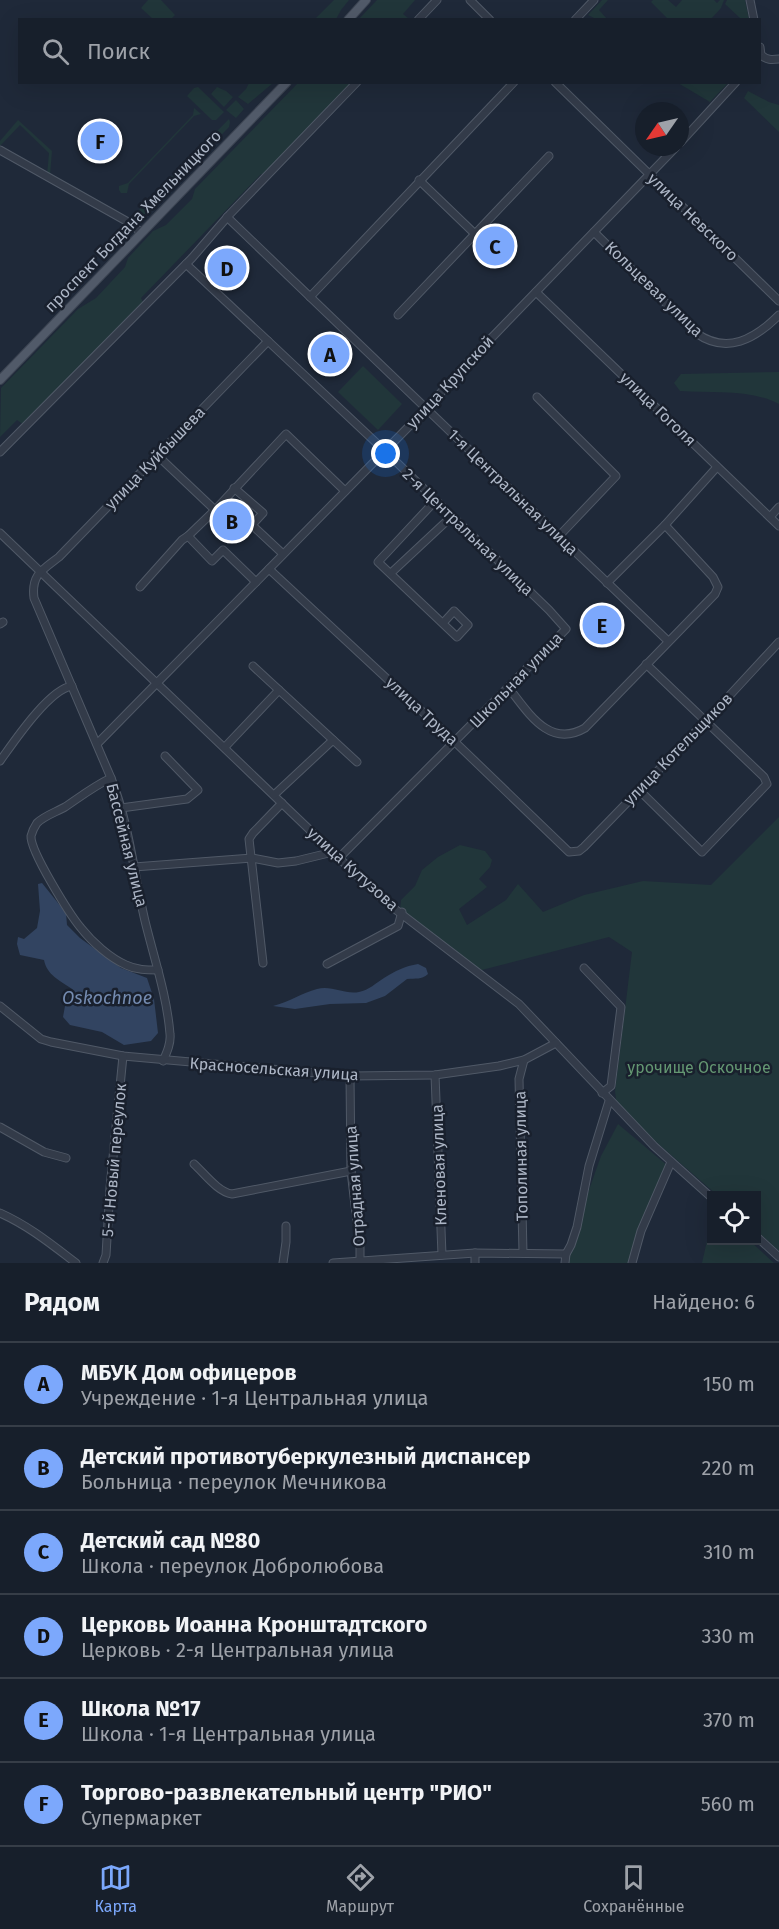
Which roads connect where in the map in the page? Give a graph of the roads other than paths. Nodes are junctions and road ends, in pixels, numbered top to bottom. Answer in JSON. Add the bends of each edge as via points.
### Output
{"nodes":[{"id":1,"x":366,"y":0,"type":"edge"},
{"id":2,"x":437,"y":0,"type":"edge"},
{"id":3,"x":470,"y":0,"type":"edge"},
{"id":4,"x":594,"y":0,"type":"edge"},
{"id":5,"x":750,"y":0,"type":"edge"},
{"id":6,"x":350,"y":18,"type":"edge"},
{"id":7,"x":420,"y":18,"type":"edge"},
{"id":8,"x":488,"y":18,"type":"edge"},
{"id":9,"x":577,"y":18,"type":"edge"},
{"id":10,"x":754,"y":18,"type":"edge"},
{"id":11,"x":761,"y":54,"type":"edge"},
{"id":12,"x":779,"y":59,"type":"edge"},
{"id":13,"x":285,"y":84,"type":"edge"},
{"id":14,"x":355,"y":84,"type":"edge"},
{"id":15,"x":512,"y":84,"type":"edge"},
{"id":16,"x":557,"y":84,"type":"edge"},
{"id":17,"x":734,"y":84,"type":"edge"},
{"id":18,"x":689,"y":133,"type":"edge"},
{"id":19,"x":0,"y":150,"type":"edge"},
{"id":20,"x":549,"y":156,"type":"dead end"},
{"id":21,"x":668,"y":156,"type":"edge"},
{"id":22,"x":650,"y":175,"type":"junction"},
{"id":23,"x":420,"y":180,"type":"junction"},
{"id":24,"x":228,"y":217,"type":"junction"},
{"id":25,"x":594,"y":232,"type":"junction"},
{"id":26,"x":142,"y":233,"type":"junction"},
{"id":27,"x":476,"y":234,"type":"junction"},
{"id":28,"x":186,"y":264,"type":"junction"},
{"id":29,"x":536,"y":292,"type":"junction"},
{"id":30,"x":310,"y":297,"type":"junction"},
{"id":31,"x":779,"y":301,"type":"edge"},
{"id":32,"x":399,"y":315,"type":"dead end"},
{"id":33,"x":779,"y":315,"type":"edge"},
{"id":34,"x":268,"y":340,"type":"junction"},
{"id":35,"x":0,"y":380,"type":"edge"},
{"id":36,"x":537,"y":397,"type":"dead end"},
{"id":37,"x":426,"y":409,"type":"junction"},
{"id":38,"x":385,"y":451,"type":"junction"},
{"id":39,"x":0,"y":452,"type":"edge"},
{"id":40,"x":158,"y":456,"type":"junction"},
{"id":41,"x":717,"y":467,"type":"junction"},
{"id":42,"x":234,"y":488,"type":"junction"},
{"id":43,"x":345,"y":491,"type":"junction"},
{"id":44,"x":435,"y":501,"type":"junction"},
{"id":45,"x":779,"y":507,"type":"edge"},
{"id":46,"x":215,"y":510,"type":"junction"},
{"id":47,"x":451,"y":516,"type":"junction"},
{"id":48,"x":770,"y":517,"type":"junction"},
{"id":49,"x":665,"y":525,"type":"junction"},
{"id":50,"x":779,"y":526,"type":"edge"},
{"id":51,"x":0,"y":533,"type":"edge"},
{"id":52,"x":188,"y":536,"type":"junction"},
{"id":53,"x":558,"y":536,"type":"junction"},
{"id":54,"x":283,"y":554,"type":"junction"},
{"id":55,"x":268,"y":569,"type":"junction"},
{"id":56,"x":40,"y":571,"type":"junction"},
{"id":57,"x":391,"y":573,"type":"junction"},
{"id":58,"x":256,"y":582,"type":"junction"},
{"id":59,"x":607,"y":583,"type":"junction"},
{"id":60,"x":140,"y":586,"type":"dead end"},
{"id":61,"x":443,"y":623,"type":"dead end"},
{"id":62,"x":566,"y":629,"type":"joint"},
{"id":63,"x":668,"y":641,"type":"junction"},
{"id":64,"x":779,"y":642,"type":"edge"},
{"id":65,"x":646,"y":664,"type":"junction"},
{"id":66,"x":253,"y":666,"type":"dead end"},
{"id":67,"x":158,"y":683,"type":"junction"},
{"id":68,"x":72,"y":686,"type":"junction"},
{"id":69,"x":508,"y":687,"type":"junction"},
{"id":70,"x":279,"y":690,"type":"junction"},
{"id":71,"x":706,"y":721,"type":"junction"},
{"id":72,"x":333,"y":740,"type":"junction"},
{"id":73,"x":455,"y":742,"type":"junction"},
{"id":74,"x":97,"y":744,"type":"junction"},
{"id":75,"x":225,"y":747,"type":"junction"},
{"id":76,"x":3,"y":750,"type":"edge"},
{"id":77,"x":165,"y":756,"type":"dead end"},
{"id":78,"x":0,"y":761,"type":"edge"},
{"id":79,"x":357,"y":762,"type":"dead end"},
{"id":80,"x":111,"y":778,"type":"junction"},
{"id":81,"x":639,"y":790,"type":"junction"},
{"id":82,"x":274,"y":795,"type":"junction"},
{"id":83,"x":282,"y":803,"type":"junction"},
{"id":84,"x":121,"y":808,"type":"junction"},
{"id":85,"x":333,"y":852,"type":"junction"},
{"id":86,"x":574,"y":853,"type":"joint"},
{"id":87,"x":252,"y":858,"type":"junction"},
{"id":88,"x":339,"y":858,"type":"junction"},
{"id":89,"x":134,"y":867,"type":"junction"},
{"id":90,"x":402,"y":912,"type":"junction"},
{"id":91,"x":263,"y":963,"type":"dead end"},
{"id":92,"x":327,"y":964,"type":"dead end"},
{"id":93,"x":584,"y":968,"type":"dead end"},
{"id":94,"x":158,"y":970,"type":"junction"},
{"id":95,"x":0,"y":1006,"type":"edge"},
{"id":96,"x":556,"y":1043,"type":"junction"},
{"id":97,"x":123,"y":1056,"type":"junction"},
{"id":98,"x":524,"y":1060,"type":"junction"},
{"id":99,"x":163,"y":1061,"type":"junction"},
{"id":100,"x":435,"y":1075,"type":"junction"},
{"id":101,"x":350,"y":1076,"type":"junction"},
{"id":102,"x":602,"y":1093,"type":"junction"},
{"id":103,"x":609,"y":1101,"type":"junction"},
{"id":104,"x":0,"y":1127,"type":"edge"},
{"id":105,"x":66,"y":1158,"type":"dead end"},
{"id":106,"x":671,"y":1162,"type":"junction"},
{"id":107,"x":194,"y":1164,"type":"dead end"},
{"id":108,"x":351,"y":1170,"type":"junction"},
{"id":109,"x":707,"y":1194,"type":"edge"},
{"id":110,"x":0,"y":1213,"type":"edge"},
{"id":111,"x":286,"y":1226,"type":"dead end"},
{"id":112,"x":761,"y":1241,"type":"edge"},
{"id":113,"x":523,"y":1252,"type":"junction"},
{"id":114,"x":475,"y":1253,"type":"junction"},
{"id":115,"x":566,"y":1254,"type":"junction"},
{"id":116,"x":442,"y":1255,"type":"junction"},
{"id":117,"x":779,"y":1257,"type":"edge"},
{"id":118,"x":360,"y":1261,"type":"junction"},
{"id":119,"x":399,"y":1261,"type":"edge"},
{"id":120,"x":76,"y":1263,"type":"edge"},
{"id":121,"x":103,"y":1263,"type":"edge"},
{"id":122,"x":283,"y":1263,"type":"edge"},
{"id":123,"x":333,"y":1263,"type":"edge"},
{"id":124,"x":476,"y":1263,"type":"edge"},
{"id":125,"x":565,"y":1263,"type":"edge"},
{"id":126,"x":633,"y":1263,"type":"edge"}],
"edges":[{"from":1,"to":6,"type":"main road"},
{"from":2,"to":7,"type":"street"},
{"from":3,"to":8,"type":"street"},
{"from":4,"to":9,"type":"street"},
{"from":5,"to":10,"type":"street"},
{"from":11,"to":12,"type":"street","via":[[770,60]]},
{"from":13,"to":26,"type":"main road","name":"проспект Богдана Хмельницкого"},
{"from":14,"to":24,"type":"street"},
{"from":15,"to":23,"type":"street"},
{"from":16,"to":22,"type":"street","name":"улица Невского"},
{"from":17,"to":18,"type":"street"},
{"from":19,"to":26,"type":"street"},
{"from":20,"to":27,"type":"street"},
{"from":21,"to":22,"type":"street","name":"улица Крупской"},
{"from":22,"to":25,"type":"street","name":"улица Крупской"},
{"from":22,"to":31,"type":"street","name":"улица Невского"},
{"from":23,"to":27,"type":"street"},
{"from":23,"to":30,"type":"street"},
{"from":24,"to":28,"type":"street"},
{"from":24,"to":30,"type":"street","name":"1-я Центральная улица"},
{"from":25,"to":29,"type":"street","name":"улица Крупской"},
{"from":25,"to":33,"type":"street","name":"Кольцевая улица","via":[[706,339],[717,343],[746,340]]},
{"from":26,"to":35,"type":"main road","name":"проспект Богдана Хмельницкого"},
{"from":27,"to":32,"type":"street"},
{"from":28,"to":34,"type":"street","name":"2-я Центральная улица"},
{"from":28,"to":39,"type":"street"},
{"from":29,"to":37,"type":"street","name":"улица Крупской"},
{"from":29,"to":41,"type":"street","name":"улица Гоголя"},
{"from":30,"to":37,"type":"street","name":"1-я Центральная улица"},
{"from":34,"to":38,"type":"street","name":"2-я Центральная улица"},
{"from":34,"to":40,"type":"street","name":"улица Куйбышева"},
{"from":36,"to":53,"type":"street","via":[[616,476]]},
{"from":37,"to":38,"type":"street","name":"улица Крупской"},
{"from":37,"to":53,"type":"street","name":"1-я Центральная улица"},
{"from":38,"to":43,"type":"street","name":"улица Крупской"},
{"from":38,"to":44,"type":"street","name":"2-я Центральная улица"},
{"from":40,"to":46,"type":"street"},
{"from":40,"to":56,"type":"street","name":"улица Куйбышева","via":[[59,557]]},
{"from":41,"to":48,"type":"street","name":"улица Гоголя"},
{"from":41,"to":49,"type":"street"},
{"from":42,"to":43,"type":"street","via":[[286,434]]},
{"from":42,"to":46,"type":"street"},
{"from":42,"to":54,"type":"street","via":[[263,513],[252,525]]},
{"from":43,"to":54,"type":"street","name":"улица Крупской"},
{"from":44,"to":47,"type":"street","name":"2-я Центральная улица"},
{"from":44,"to":57,"type":"street","via":[[378,562]]},
{"from":45,"to":48,"type":"street"},
{"from":46,"to":52,"type":"street"},
{"from":47,"to":57,"type":"street"},
{"from":47,"to":62,"type":"street","name":"2-я Центральная улица"},
{"from":48,"to":50,"type":"street","name":"улица Гоголя"},
{"from":49,"to":59,"type":"street"},
{"from":49,"to":63,"type":"street","via":[[718,587]]},
{"from":51,"to":56,"type":"street","name":"улица Кутузова"},
{"from":52,"to":58,"type":"street","via":[[212,561],[223,550]]},
{"from":52,"to":60,"type":"street"},
{"from":53,"to":59,"type":"street","name":"1-я Центральная улица"},
{"from":54,"to":55,"type":"street","name":"улица Крупской"},
{"from":55,"to":58,"type":"street","name":"улица Крупской"},
{"from":55,"to":73,"type":"street","name":"улица Труда"},
{"from":56,"to":67,"type":"street","name":"улица Кутузова"},
{"from":56,"to":68,"type":"street","name":"Бассейная улица","via":[[34,579],[34,598]]},
{"from":57,"to":61,"type":"street"},
{"from":58,"to":67,"type":"street","name":"улица Крупской"},
{"from":59,"to":63,"type":"street","name":"1-я Центральная улица"},
{"from":62,"to":69,"type":"street","name":"Школьная улица"},
{"from":63,"to":65,"type":"street"},
{"from":64,"to":71,"type":"street","name":"улица Котельщиков"},
{"from":65,"to":69,"type":"street","via":[[585,728],[567,735],[543,727]]},
{"from":65,"to":71,"type":"street"},
{"from":66,"to":70,"type":"street"},
{"from":67,"to":74,"type":"street","name":"улица Крупской"},
{"from":67,"to":75,"type":"street","name":"улица Кутузова"},
{"from":68,"to":74,"type":"street","name":"Бассейная улица"},
{"from":68,"to":76,"type":"street","via":[[41,709]]},
{"from":69,"to":73,"type":"street","name":"Школьная улица"},
{"from":70,"to":72,"type":"street"},
{"from":70,"to":75,"type":"street"},
{"from":71,"to":81,"type":"street","name":"улица Котельщиков"},
{"from":71,"to":81,"type":"street","via":[[767,781],[702,852]]},
{"from":72,"to":79,"type":"street"},
{"from":72,"to":82,"type":"street"},
{"from":73,"to":86,"type":"street","name":"улица Труда","via":[[565,850]]},
{"from":73,"to":88,"type":"street","name":"Школьная улица"},
{"from":74,"to":80,"type":"street","name":"Бассейная улица"},
{"from":75,"to":82,"type":"street","name":"улица Кутузова"},
{"from":76,"to":78,"type":"street"},
{"from":77,"to":84,"type":"street","via":[[198,790],[187,798]]},
{"from":80,"to":84,"type":"street","name":"Бассейная улица"},
{"from":80,"to":94,"type":"street","via":[[38,822],[31,835],[41,864],[91,939],[128,966]]},
{"from":81,"to":86,"type":"street","name":"улица Котельщиков","via":[[584,848]]},
{"from":82,"to":83,"type":"street","name":"улица Кутузова"},
{"from":83,"to":85,"type":"street","name":"улица Кутузова"},
{"from":83,"to":87,"type":"street","via":[[252,833]]},
{"from":84,"to":89,"type":"street","name":"Бассейная улица"},
{"from":85,"to":87,"type":"street","via":[[279,863]]},
{"from":85,"to":88,"type":"street","name":"улица Кутузова"},
{"from":87,"to":89,"type":"street"},
{"from":87,"to":91,"type":"street"},
{"from":88,"to":90,"type":"street","name":"улица Кутузова"},
{"from":89,"to":94,"type":"street","name":"Бассейная улица"},
{"from":90,"to":92,"type":"street","via":[[398,926]]},
{"from":90,"to":96,"type":"street","name":"улица Кутузова","via":[[512,998]]},
{"from":93,"to":102,"type":"street","via":[[621,1007],[610,1086]]},
{"from":94,"to":99,"type":"street","name":"Бассейная улица","via":[[170,1036]]},
{"from":95,"to":97,"type":"street","name":"Красносельская улица","via":[[41,1039]]},
{"from":96,"to":98,"type":"street","name":"Красносельская улица"},
{"from":96,"to":102,"type":"street","name":"улица Кутузова"},
{"from":97,"to":99,"type":"street","name":"Красносельская улица"},
{"from":97,"to":121,"type":"street","name":"5-й Новый переулок"},
{"from":98,"to":100,"type":"street","name":"Красносельская улица"},
{"from":98,"to":113,"type":"street","name":"Тополиная улица","via":[[519,1079]]},
{"from":99,"to":101,"type":"street","name":"Красносельская улица"},
{"from":100,"to":101,"type":"street","name":"Красносельская улица"},
{"from":100,"to":116,"type":"street","name":"Кленовая улица"},
{"from":101,"to":108,"type":"street","name":"Отрадная улица"},
{"from":102,"to":103,"type":"street","name":"улица Кутузова"},
{"from":103,"to":106,"type":"street","name":"улица Кутузова"},
{"from":103,"to":115,"type":"street","via":[[577,1227]]},
{"from":104,"to":105,"type":"street","via":[[44,1152]]},
{"from":106,"to":109,"type":"street","name":"улица Кутузова"},
{"from":106,"to":126,"type":"street","via":[[641,1231]]},
{"from":107,"to":108,"type":"street","via":[[232,1194]]},
{"from":108,"to":118,"type":"street","name":"Отрадная улица"},
{"from":110,"to":120,"type":"street","via":[[38,1234]]},
{"from":111,"to":122,"type":"street"},
{"from":112,"to":117,"type":"street"},
{"from":113,"to":114,"type":"street"},
{"from":113,"to":115,"type":"street"},
{"from":114,"to":116,"type":"street"},
{"from":114,"to":124,"type":"street"},
{"from":115,"to":125,"type":"street"},
{"from":116,"to":119,"type":"street"},
{"from":118,"to":119,"type":"street"},
{"from":118,"to":123,"type":"street"}]}
